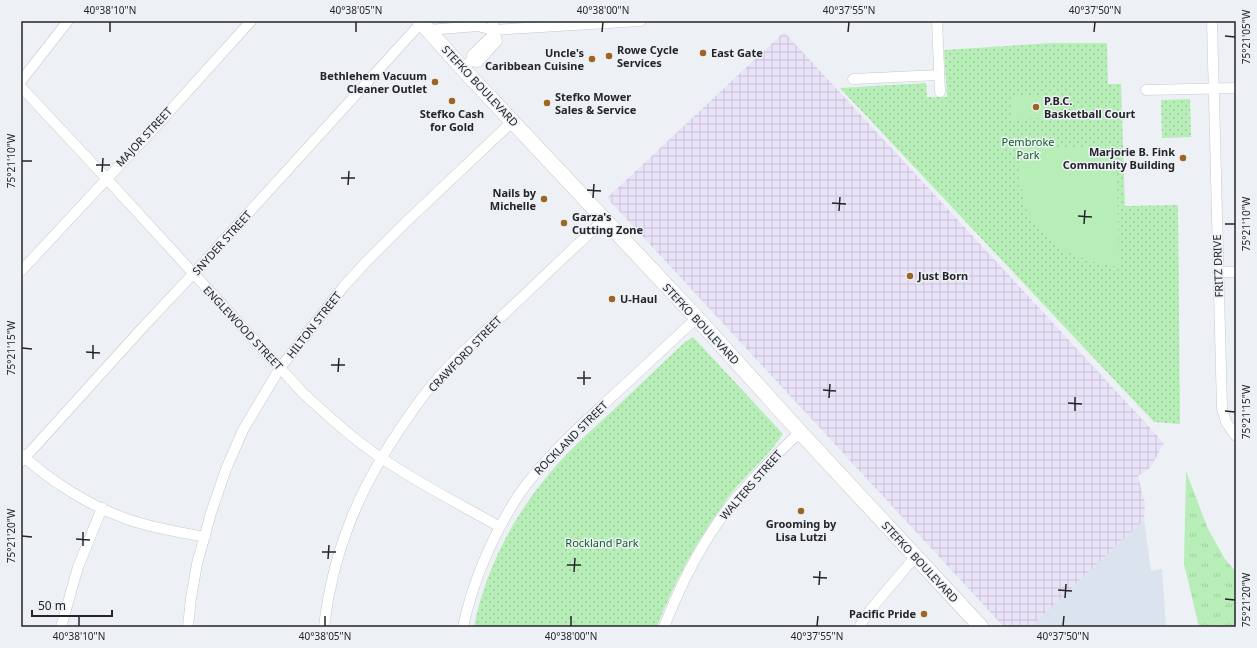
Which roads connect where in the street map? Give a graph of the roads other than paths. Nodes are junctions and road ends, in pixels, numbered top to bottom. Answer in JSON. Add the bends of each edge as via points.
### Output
{"nodes":[{"id":1,"x":68,"y":21,"type":"edge"},
{"id":2,"x":251,"y":21,"type":"edge"},
{"id":3,"x":637,"y":21,"type":"edge"},
{"id":4,"x":641,"y":21,"type":"edge"},
{"id":5,"x":937,"y":21,"type":"edge"},
{"id":6,"x":1212,"y":21,"type":"edge"},
{"id":7,"x":423,"y":25,"type":"edge"},
{"id":8,"x":493,"y":28,"type":"edge"},
{"id":9,"x":467,"y":65,"type":"junction"},
{"id":10,"x":939,"y":75,"type":"junction"},
{"id":11,"x":853,"y":79,"type":"dead end"},
{"id":12,"x":21,"y":81,"type":"edge"},
{"id":13,"x":21,"y":87,"type":"edge"},
{"id":14,"x":1236,"y":88,"type":"edge"},
{"id":15,"x":1213,"y":89,"type":"junction"},
{"id":16,"x":1146,"y":90,"type":"dead end"},
{"id":17,"x":940,"y":92,"type":"dead end"},
{"id":18,"x":513,"y":121,"type":"junction"},
{"id":19,"x":106,"y":178,"type":"junction"},
{"id":20,"x":604,"y":220,"type":"junction"},
{"id":21,"x":21,"y":271,"type":"edge"},
{"id":22,"x":1218,"y":272,"type":"junction"},
{"id":23,"x":1236,"y":272,"type":"edge"},
{"id":24,"x":194,"y":274,"type":"junction"},
{"id":25,"x":696,"y":318,"type":"junction"},
{"id":26,"x":280,"y":368,"type":"junction"},
{"id":27,"x":800,"y":432,"type":"junction"},
{"id":28,"x":1236,"y":436,"type":"edge"},
{"id":29,"x":22,"y":458,"type":"edge"},
{"id":30,"x":382,"y":458,"type":"junction"},
{"id":31,"x":102,"y":508,"type":"junction"},
{"id":32,"x":500,"y":527,"type":"junction"},
{"id":33,"x":204,"y":537,"type":"junction"},
{"id":34,"x":915,"y":557,"type":"junction"},
{"id":35,"x":61,"y":627,"type":"edge"},
{"id":36,"x":188,"y":627,"type":"edge"},
{"id":37,"x":324,"y":627,"type":"edge"},
{"id":38,"x":463,"y":627,"type":"edge"},
{"id":39,"x":664,"y":627,"type":"edge"},
{"id":40,"x":859,"y":627,"type":"edge"},
{"id":41,"x":981,"y":627,"type":"edge"}],
"edges":[{"from":1,"to":12,"type":"street"},
{"from":2,"to":19,"type":"street","name":"MAJOR STREET"},
{"from":3,"to":4,"type":"street"},
{"from":3,"to":8,"type":"street"},
{"from":5,"to":10,"type":"street"},
{"from":6,"to":15,"type":"street","name":"FRITZ DRIVE"},
{"from":7,"to":8,"type":"street"},
{"from":7,"to":9,"type":"main road","name":"STEFKO BOULEVARD"},
{"from":7,"to":24,"type":"street","name":"SNYDER STREET"},
{"from":8,"to":9,"type":"street","via":[[497,41],[478,62]]},
{"from":9,"to":18,"type":"main road","name":"STEFKO BOULEVARD"},
{"from":10,"to":11,"type":"street"},
{"from":10,"to":17,"type":"street"},
{"from":13,"to":19,"type":"street","name":"ENGLEWOOD STREET"},
{"from":14,"to":15,"type":"street"},
{"from":15,"to":16,"type":"street"},
{"from":15,"to":22,"type":"street","name":"FRITZ DRIVE"},
{"from":18,"to":20,"type":"main road","name":"STEFKO BOULEVARD"},
{"from":18,"to":26,"type":"street","name":"HILTON STREET","via":[[366,262]]},
{"from":19,"to":21,"type":"street","name":"MAJOR STREET"},
{"from":19,"to":24,"type":"street","name":"ENGLEWOOD STREET"},
{"from":20,"to":25,"type":"main road","name":"STEFKO BOULEVARD"},
{"from":20,"to":30,"type":"street","name":"CRAWFORD STREET","via":[[448,367],[422,398]]},
{"from":22,"to":23,"type":"street"},
{"from":22,"to":28,"type":"street","name":"FRITZ DRIVE","via":[[1222,408],[1226,422]]},
{"from":24,"to":26,"type":"street","name":"ENGLEWOOD STREET"},
{"from":24,"to":29,"type":"street","name":"SNYDER STREET"},
{"from":25,"to":27,"type":"main road","name":"STEFKO BOULEVARD"},
{"from":25,"to":32,"type":"street","name":"ROCKLAND STREET","via":[[543,464]]},
{"from":26,"to":30,"type":"street","name":"ENGLEWOOD STREET","via":[[338,426]]},
{"from":26,"to":33,"type":"street","name":"HILTON STREET","via":[[243,430],[226,469]]},
{"from":27,"to":34,"type":"main road","name":"STEFKO BOULEVARD"},
{"from":27,"to":39,"type":"street","name":"WALTERS STREET","via":[[743,491],[717,524],[690,571]]},
{"from":29,"to":31,"type":"street","via":[[68,490]]},
{"from":30,"to":32,"type":"street","name":"ENGLEWOOD STREET"},
{"from":30,"to":37,"type":"street","name":"CRAWFORD STREET","via":[[344,537]]},
{"from":31,"to":33,"type":"street","via":[[153,527]]},
{"from":31,"to":35,"type":"street","via":[[78,567]]},
{"from":32,"to":38,"type":"street","name":"ROCKLAND STREET","via":[[472,592]]},
{"from":33,"to":36,"type":"street","name":"HILTON STREET","via":[[197,564]]},
{"from":34,"to":40,"type":"street","via":[[871,608]]},
{"from":34,"to":41,"type":"main road","name":"STEFKO BOULEVARD"}]}
